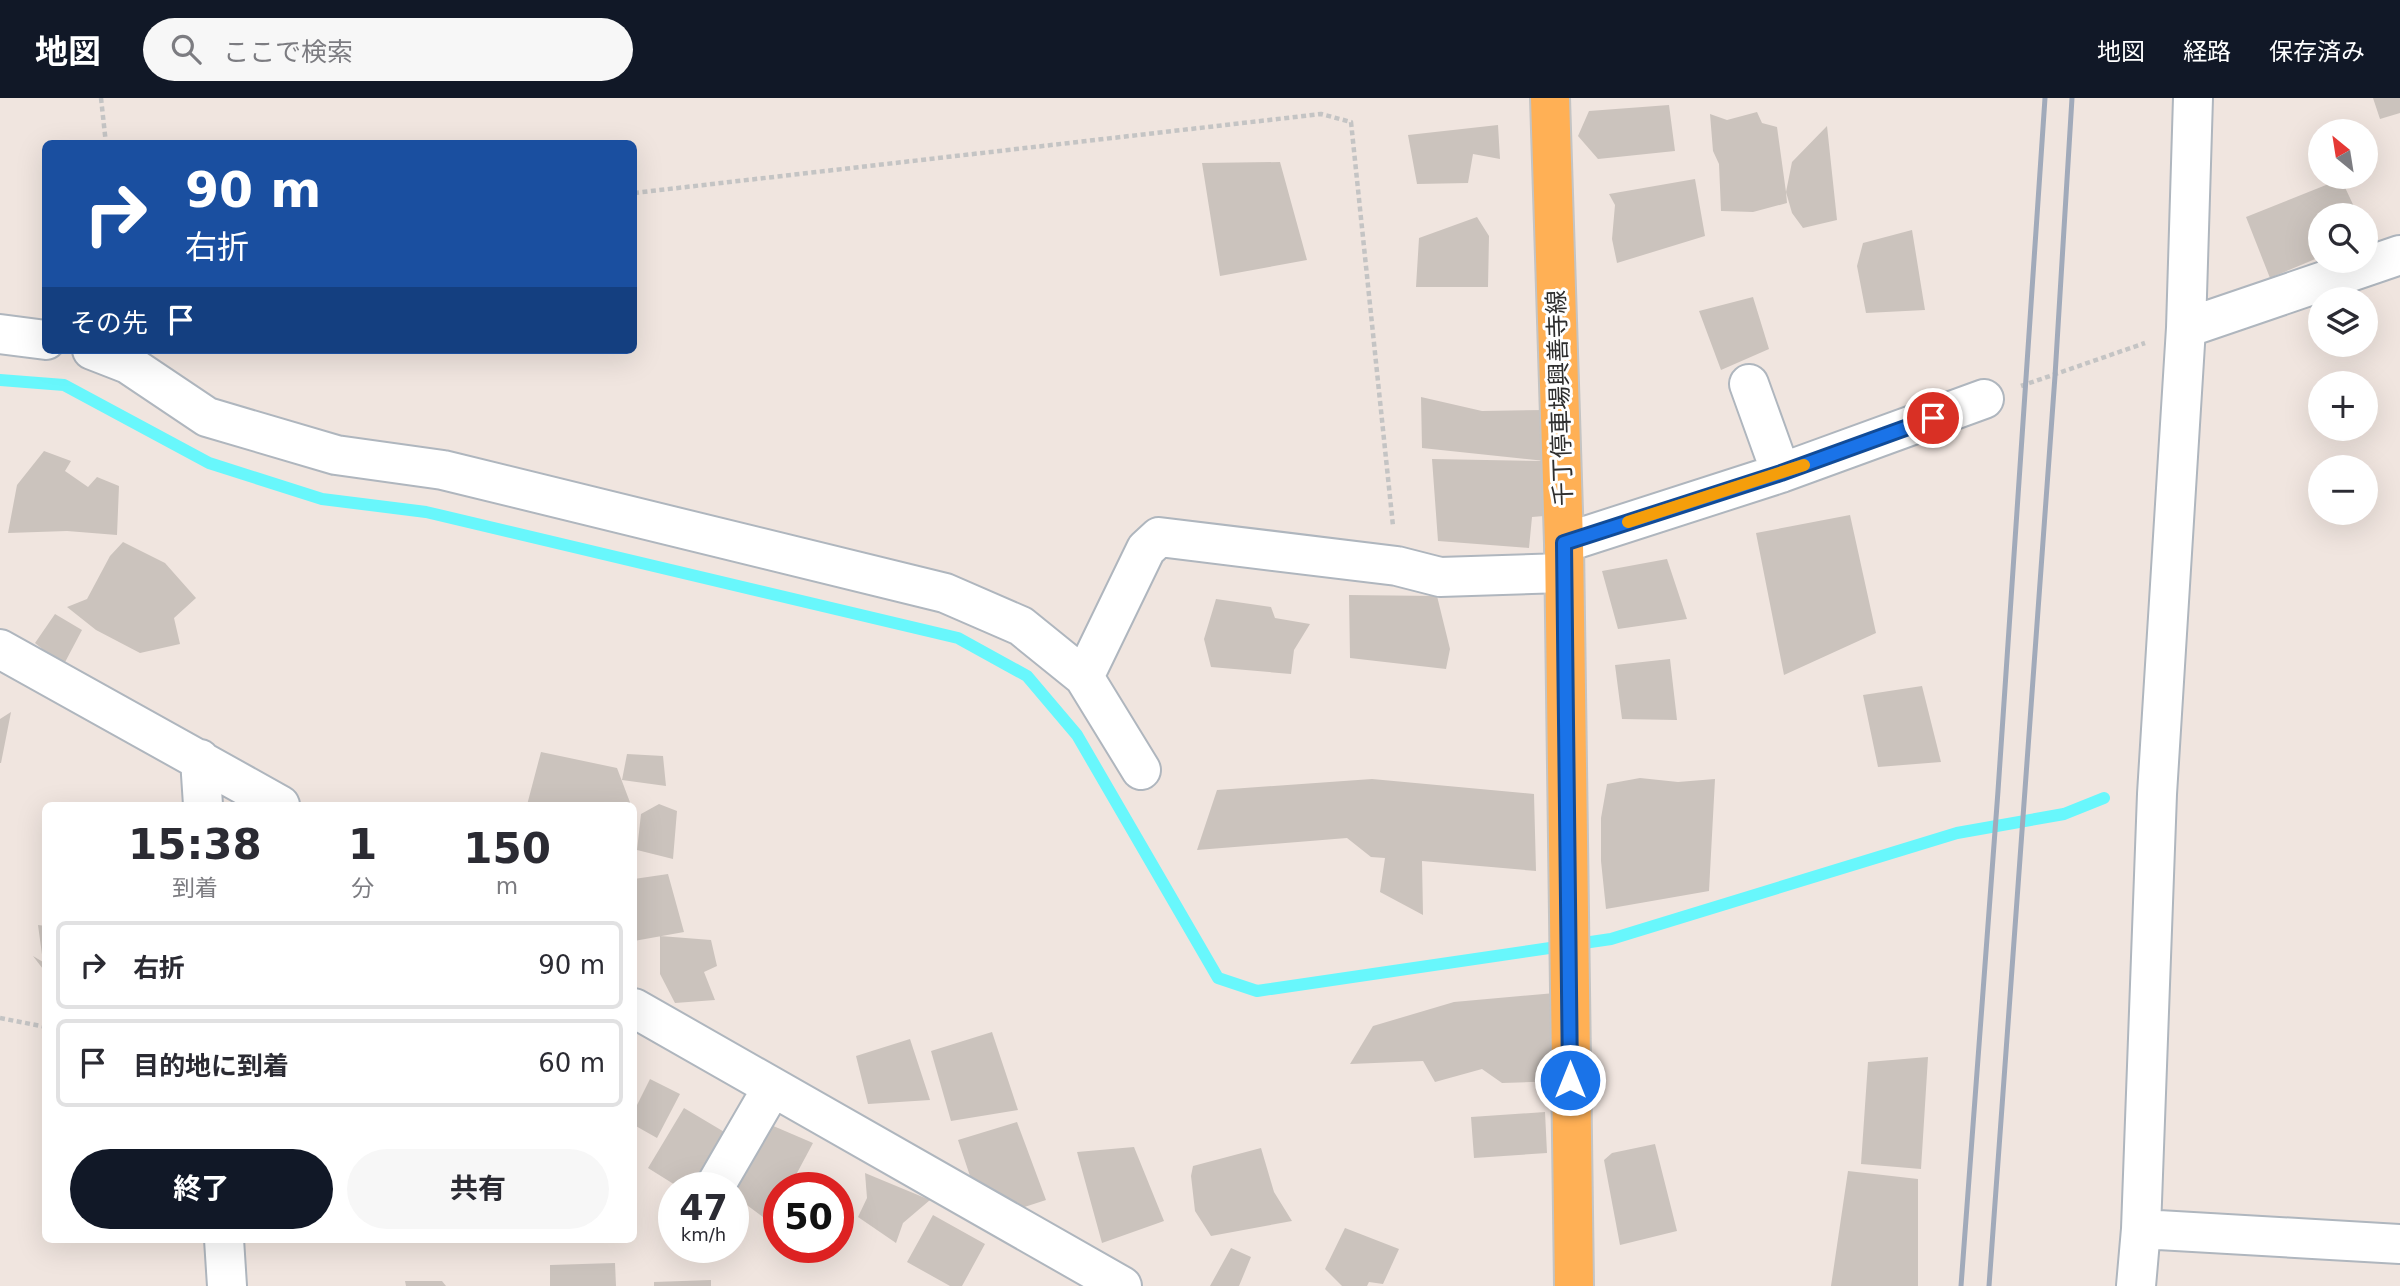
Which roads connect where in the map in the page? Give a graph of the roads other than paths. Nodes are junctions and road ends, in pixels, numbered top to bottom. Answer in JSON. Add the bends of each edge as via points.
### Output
{"nodes":[{"id":1,"x":1550,"y":98,"type":"edge"},
{"id":2,"x":2193,"y":98,"type":"edge"},
{"id":3,"x":2400,"y":255,"type":"edge"},
{"id":4,"x":2186,"y":328,"type":"junction"},
{"id":5,"x":0,"y":334,"type":"edge"},
{"id":6,"x":42,"y":339,"type":"edge"},
{"id":7,"x":102,"y":354,"type":"edge"},
{"id":8,"x":1749,"y":384,"type":"dead end"},
{"id":9,"x":1984,"y":399,"type":"road end"},
{"id":10,"x":1781,"y":473,"type":"junction"},
{"id":11,"x":1564,"y":558,"type":"junction"},
{"id":12,"x":0,"y":649,"type":"edge"},
{"id":13,"x":1084,"y":677,"type":"junction"},
{"id":14,"x":200,"y":759,"type":"junction"},
{"id":15,"x":1141,"y":770,"type":"dead end"},
{"id":16,"x":203,"y":802,"type":"edge"},
{"id":17,"x":275,"y":802,"type":"edge"},
{"id":18,"x":637,"y":1011,"type":"edge"},
{"id":19,"x":772,"y":1088,"type":"junction"},
{"id":20,"x":724,"y":1172,"type":"edge"},
{"id":21,"x":2141,"y":1229,"type":"junction"},
{"id":22,"x":224,"y":1243,"type":"edge"},
{"id":23,"x":2400,"y":1244,"type":"edge"},
{"id":24,"x":226,"y":1286,"type":"edge"},
{"id":25,"x":1122,"y":1286,"type":"edge"},
{"id":26,"x":1574,"y":1286,"type":"edge"},
{"id":27,"x":2136,"y":1286,"type":"edge"}],
"edges":[{"from":1,"to":11,"type":"main road","name":"千丁停車場興善寺線"},
{"from":2,"to":4,"type":"street"},
{"from":3,"to":4,"type":"street"},
{"from":4,"to":21,"type":"street","via":[[2157,794]]},
{"from":5,"to":6,"type":"street"},
{"from":7,"to":13,"type":"street","via":[[128,364],[207,417],[336,455],[443,470],[945,593],[1021,625]]},
{"from":8,"to":10,"type":"street"},
{"from":9,"to":10,"type":"street"},
{"from":10,"to":11,"type":"street"},
{"from":11,"to":13,"type":"street","via":[[1440,577],[1397,566],[1159,537],[1146,549]]},
{"from":11,"to":26,"type":"main road","name":"千丁停車場興善寺線"},
{"from":12,"to":14,"type":"street"},
{"from":13,"to":15,"type":"street"},
{"from":14,"to":16,"type":"street"},
{"from":14,"to":17,"type":"street"},
{"from":18,"to":19,"type":"street"},
{"from":19,"to":20,"type":"street"},
{"from":19,"to":25,"type":"street"},
{"from":21,"to":23,"type":"street"},
{"from":21,"to":27,"type":"street"},
{"from":22,"to":24,"type":"street"}]}
